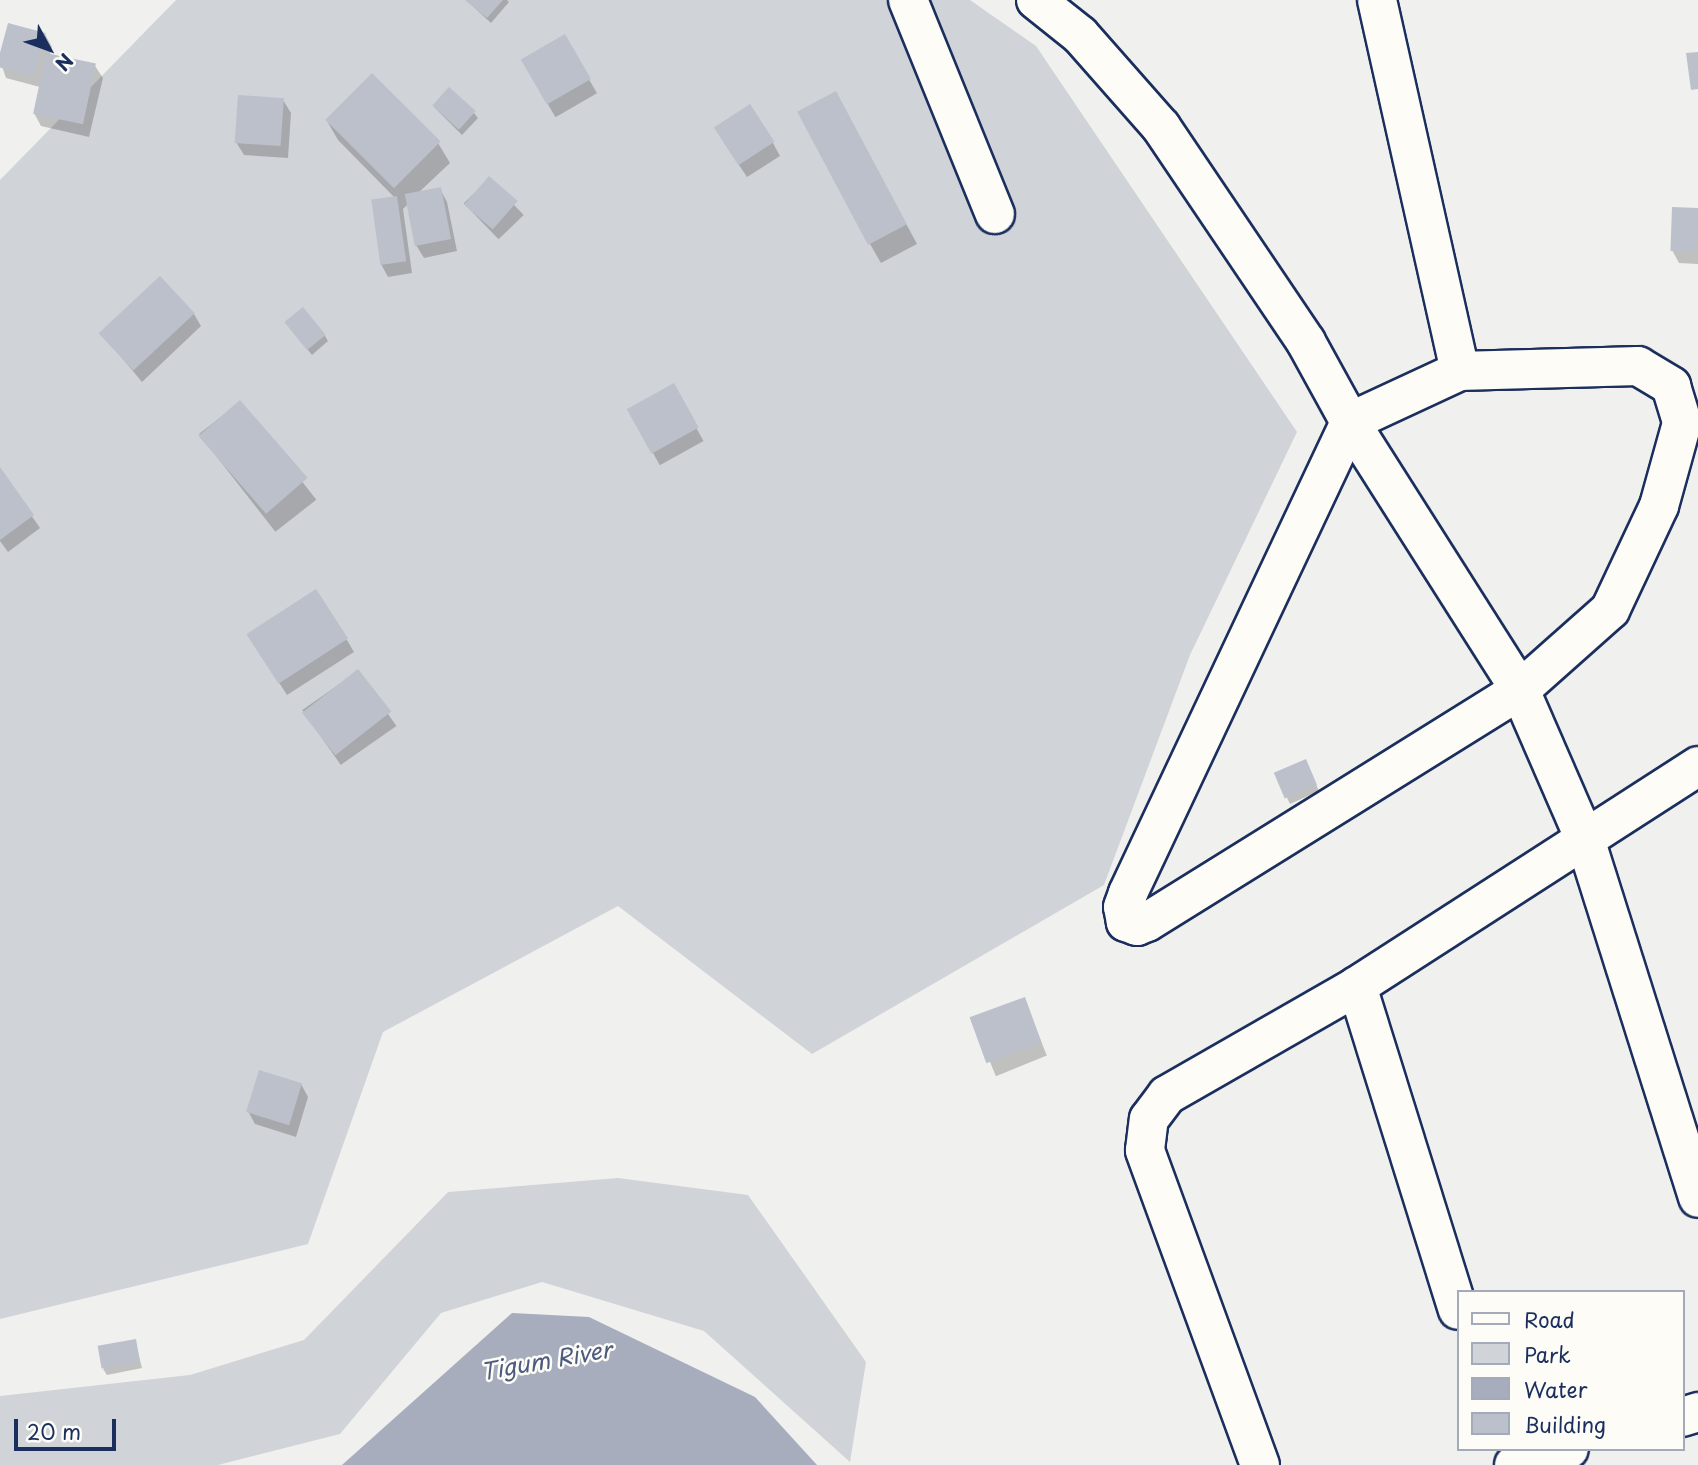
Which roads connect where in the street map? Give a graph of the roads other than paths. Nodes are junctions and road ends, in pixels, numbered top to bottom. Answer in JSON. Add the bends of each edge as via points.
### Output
{"nodes":[{"id":1,"x":908,"y":0,"type":"edge"},
{"id":2,"x":1036,"y":0,"type":"edge"},
{"id":3,"x":1377,"y":0,"type":"edge"},
{"id":4,"x":995,"y":214,"type":"dead end"},
{"id":5,"x":1460,"y":371,"type":"junction"},
{"id":6,"x":1350,"y":422,"type":"junction"},
{"id":7,"x":1520,"y":691,"type":"junction"},
{"id":8,"x":1698,"y":766,"type":"edge"},
{"id":9,"x":1586,"y":842,"type":"junction"},
{"id":10,"x":1357,"y":986,"type":"junction"},
{"id":11,"x":1698,"y":1198,"type":"edge"},
{"id":12,"x":1456,"y":1304,"type":"edge"},
{"id":13,"x":1562,"y":1451,"type":"edge"},
{"id":14,"x":1260,"y":1465,"type":"edge"},
{"id":15,"x":1514,"y":1465,"type":"edge"}],
"edges":[{"from":1,"to":4,"type":"street"},
{"from":2,"to":6,"type":"street","via":[[1080,35],[1161,127],[1306,342]]},
{"from":3,"to":5,"type":"street"},
{"from":5,"to":6,"type":"street"},
{"from":5,"to":7,"type":"street","via":[[1639,366],[1671,386],[1682,423],[1659,506],[1610,610]]},
{"from":6,"to":7,"type":"street"},
{"from":6,"to":7,"type":"street","via":[[1128,893],[1122,907],[1126,922],[1137,926],[1147,922]]},
{"from":7,"to":9,"type":"street"},
{"from":8,"to":9,"type":"street"},
{"from":9,"to":10,"type":"street"},
{"from":9,"to":11,"type":"street"},
{"from":10,"to":12,"type":"street"},
{"from":10,"to":14,"type":"street","via":[[1167,1095],[1149,1119],[1145,1150]]},
{"from":13,"to":15,"type":"street"}]}
